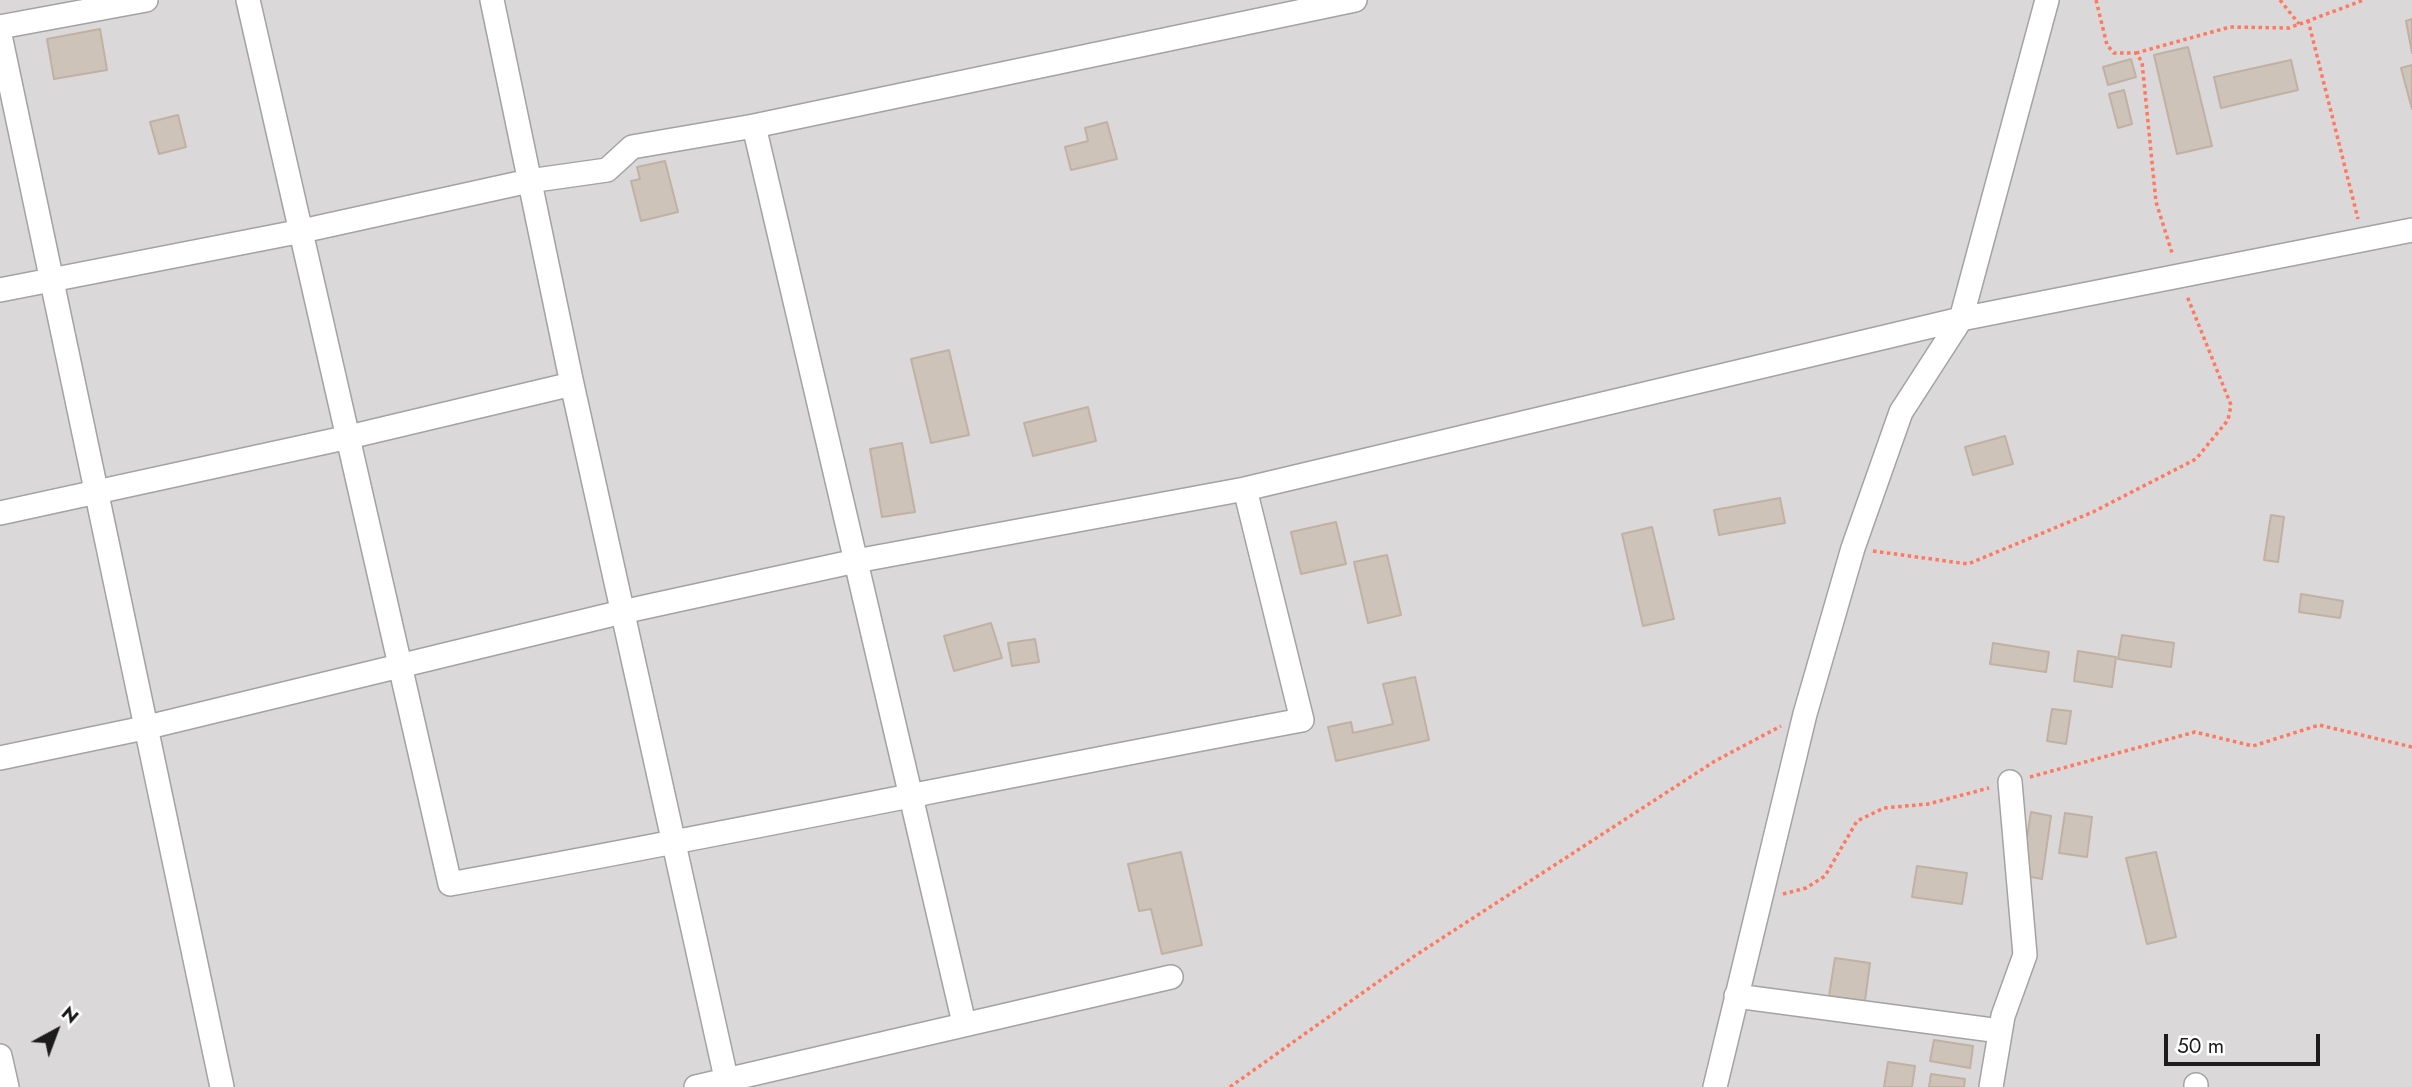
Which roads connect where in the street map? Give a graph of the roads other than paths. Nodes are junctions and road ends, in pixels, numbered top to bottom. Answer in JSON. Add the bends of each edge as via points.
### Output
{"nodes":[{"id":1,"x":146,"y":0,"type":"edge"},
{"id":2,"x":248,"y":0,"type":"edge"},
{"id":3,"x":492,"y":0,"type":"edge"},
{"id":4,"x":1355,"y":0,"type":"edge"},
{"id":5,"x":2047,"y":0,"type":"edge"},
{"id":6,"x":0,"y":27,"type":"edge"},
{"id":7,"x":0,"y":35,"type":"edge"},
{"id":8,"x":754,"y":126,"type":"junction"},
{"id":9,"x":529,"y":181,"type":"junction"},
{"id":10,"x":2412,"y":230,"type":"edge"},
{"id":11,"x":302,"y":231,"type":"junction"},
{"id":12,"x":51,"y":280,"type":"junction"},
{"id":13,"x":0,"y":290,"type":"edge"},
{"id":14,"x":1961,"y":319,"type":"junction"},
{"id":15,"x":572,"y":384,"type":"junction"},
{"id":16,"x":349,"y":437,"type":"junction"},
{"id":17,"x":1245,"y":489,"type":"junction"},
{"id":18,"x":95,"y":493,"type":"junction"},
{"id":19,"x":0,"y":513,"type":"edge"},
{"id":20,"x":856,"y":561,"type":"junction"},
{"id":21,"x":622,"y":612,"type":"junction"},
{"id":22,"x":401,"y":663,"type":"junction"},
{"id":23,"x":144,"y":728,"type":"junction"},
{"id":24,"x":0,"y":758,"type":"edge"},
{"id":25,"x":2010,"y":782,"type":"road end"},
{"id":26,"x":911,"y":795,"type":"junction"},
{"id":27,"x":674,"y":844,"type":"junction"},
{"id":28,"x":1171,"y":977,"type":"dead end"},
{"id":29,"x":1736,"y":996,"type":"junction"},
{"id":30,"x":964,"y":1023,"type":"junction"},
{"id":31,"x":2000,"y":1031,"type":"junction"},
{"id":32,"x":0,"y":1056,"type":"edge"},
{"id":33,"x":728,"y":1084,"type":"edge"},
{"id":34,"x":7,"y":1087,"type":"edge"},
{"id":35,"x":222,"y":1087,"type":"edge"},
{"id":36,"x":696,"y":1087,"type":"edge"},
{"id":37,"x":1715,"y":1087,"type":"edge"},
{"id":38,"x":1990,"y":1087,"type":"edge"}],
"edges":[{"from":1,"to":6,"type":"street"},
{"from":2,"to":11,"type":"street"},
{"from":3,"to":9,"type":"street"},
{"from":4,"to":8,"type":"street"},
{"from":5,"to":14,"type":"street"},
{"from":7,"to":12,"type":"street"},
{"from":8,"to":9,"type":"street","via":[[632,147],[607,170]]},
{"from":8,"to":20,"type":"street"},
{"from":9,"to":11,"type":"street"},
{"from":9,"to":15,"type":"street"},
{"from":10,"to":14,"type":"street"},
{"from":11,"to":12,"type":"street"},
{"from":11,"to":16,"type":"street"},
{"from":12,"to":13,"type":"street"},
{"from":12,"to":18,"type":"street"},
{"from":14,"to":17,"type":"street"},
{"from":14,"to":29,"type":"street","via":[[1901,412],[1853,548],[1805,714]]},
{"from":15,"to":16,"type":"street"},
{"from":15,"to":21,"type":"street"},
{"from":16,"to":18,"type":"street"},
{"from":16,"to":22,"type":"street"},
{"from":17,"to":20,"type":"street"},
{"from":17,"to":26,"type":"street","via":[[1302,720]]},
{"from":18,"to":19,"type":"street"},
{"from":18,"to":23,"type":"street"},
{"from":20,"to":21,"type":"street"},
{"from":20,"to":26,"type":"street"},
{"from":21,"to":22,"type":"street"},
{"from":21,"to":27,"type":"street"},
{"from":22,"to":23,"type":"street"},
{"from":22,"to":27,"type":"street","via":[[450,884]]},
{"from":23,"to":24,"type":"street"},
{"from":23,"to":35,"type":"street"},
{"from":25,"to":31,"type":"street","via":[[2025,955]]},
{"from":26,"to":27,"type":"street"},
{"from":26,"to":30,"type":"street"},
{"from":27,"to":33,"type":"street"},
{"from":28,"to":30,"type":"street"},
{"from":29,"to":31,"type":"street"},
{"from":29,"to":37,"type":"street"},
{"from":30,"to":33,"type":"street"},
{"from":31,"to":38,"type":"street"},
{"from":32,"to":34,"type":"street"},
{"from":33,"to":36,"type":"street"}]}
